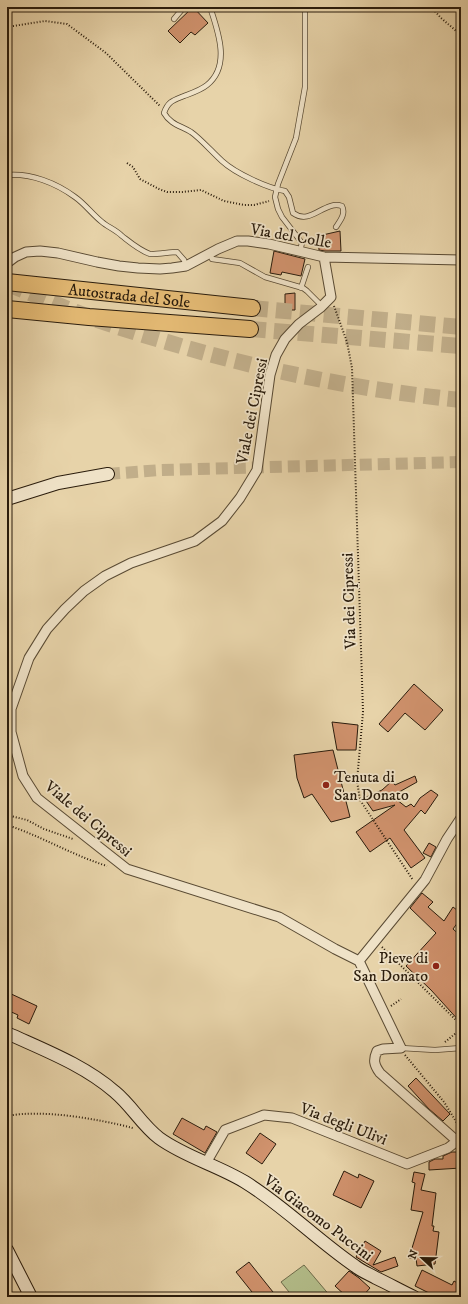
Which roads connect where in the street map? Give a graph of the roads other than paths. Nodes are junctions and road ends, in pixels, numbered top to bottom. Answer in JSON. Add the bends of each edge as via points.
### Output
{"nodes":[{"id":1,"x":184,"y":7,"type":"edge"},
{"id":2,"x":210,"y":7,"type":"edge"},
{"id":3,"x":305,"y":7,"type":"edge"},
{"id":4,"x":174,"y":19,"type":"dead end"},
{"id":5,"x":7,"y":175,"type":"edge"},
{"id":6,"x":276,"y":189,"type":"junction"},
{"id":7,"x":336,"y":227,"type":"dead end"},
{"id":8,"x":300,"y":251,"type":"junction"},
{"id":9,"x":210,"y":253,"type":"junction"},
{"id":10,"x":324,"y":257,"type":"junction"},
{"id":11,"x":461,"y":260,"type":"edge"},
{"id":12,"x":7,"y":263,"type":"edge"},
{"id":13,"x":186,"y":266,"type":"junction"},
{"id":14,"x":308,"y":267,"type":"dead end"},
{"id":15,"x":7,"y":282,"type":"edge"},
{"id":16,"x":300,"y":288,"type":"junction"},
{"id":17,"x":322,"y":306,"type":"junction"},
{"id":18,"x":252,"y":308,"type":"tunnel mouth"},
{"id":19,"x":7,"y":309,"type":"edge"},
{"id":20,"x":250,"y":329,"type":"tunnel mouth"},
{"id":21,"x":108,"y":474,"type":"tunnel mouth"},
{"id":22,"x":7,"y":499,"type":"edge"},
{"id":23,"x":461,"y":818,"type":"edge"},
{"id":24,"x":359,"y":961,"type":"junction"},
{"id":25,"x":7,"y":1033,"type":"edge"},
{"id":26,"x":401,"y":1048,"type":"junction"},
{"id":27,"x":461,"y":1048,"type":"edge"},
{"id":28,"x":459,"y":1140,"type":"edge"},
{"id":29,"x":206,"y":1163,"type":"junction"},
{"id":30,"x":7,"y":1250,"type":"edge"},
{"id":31,"x":410,"y":1296,"type":"edge"},
{"id":32,"x":32,"y":1297,"type":"edge"}],
"edges":[{"from":1,"to":4,"type":"lane"},
{"from":2,"to":6,"type":"lane","via":[[219,34],[221,55],[216,74],[205,87],[172,101],[164,112],[168,119],[191,132],[233,170]]},
{"from":3,"to":6,"type":"lane","via":[[305,87],[296,138]]},
{"from":5,"to":13,"type":"lane","via":[[22,175],[57,186],[75,197],[102,223],[139,249],[152,254],[177,252]]},
{"from":6,"to":7,"type":"lane","via":[[288,193],[293,213],[297,216],[309,216],[330,206],[342,206],[343,216]]},
{"from":6,"to":8,"type":"lane","via":[[278,209],[302,243]]},
{"from":8,"to":9,"type":"street","name":"Via del Colle","via":[[269,244],[237,241]]},
{"from":8,"to":10,"type":"street","name":"Via del Colle"},
{"from":9,"to":13,"type":"street","name":"Via del Colle"},
{"from":9,"to":16,"type":"lane","via":[[212,259],[240,263],[265,277]]},
{"from":10,"to":11,"type":"street","name":"Via del Colle"},
{"from":10,"to":17,"type":"street","name":"Viale dei Cipressi","via":[[332,297]]},
{"from":12,"to":13,"type":"street","name":"Via del Colle","via":[[26,252],[40,251],[138,268]]},
{"from":14,"to":16,"type":"lane"},
{"from":15,"to":18,"type":"highway","name":"Autostrada del Sole"},
{"from":16,"to":17,"type":"lane","via":[[308,291]]},
{"from":17,"to":24,"type":"street","name":"Viale dei Cipressi","via":[[299,324],[285,339],[276,355],[270,375],[257,470],[240,498],[222,521],[195,541],[131,563],[105,576],[65,609],[47,629],[29,658],[11,709],[11,732],[23,776],[37,798],[127,870],[279,918]]},
{"from":19,"to":20,"type":"highway","name":"Autostrada del Sole"},
{"from":21,"to":22,"type":"street","via":[[58,483]]},
{"from":23,"to":24,"type":"street","via":[[419,889]]},
{"from":24,"to":26,"type":"street"},
{"from":25,"to":29,"type":"street","name":"Via Giacomo Puccini","via":[[52,1053],[97,1078],[117,1093],[158,1137]]},
{"from":26,"to":27,"type":"lane"},
{"from":26,"to":28,"type":"street","via":[[377,1051],[375,1067]]},
{"from":28,"to":29,"type":"street","name":"Via degli Ulivi","via":[[448,1148],[407,1164],[292,1118],[264,1115],[225,1130]]},
{"from":29,"to":31,"type":"street","name":"Via Giacomo Puccini","via":[[229,1173],[267,1196],[356,1267]]},
{"from":30,"to":32,"type":"street"}]}
